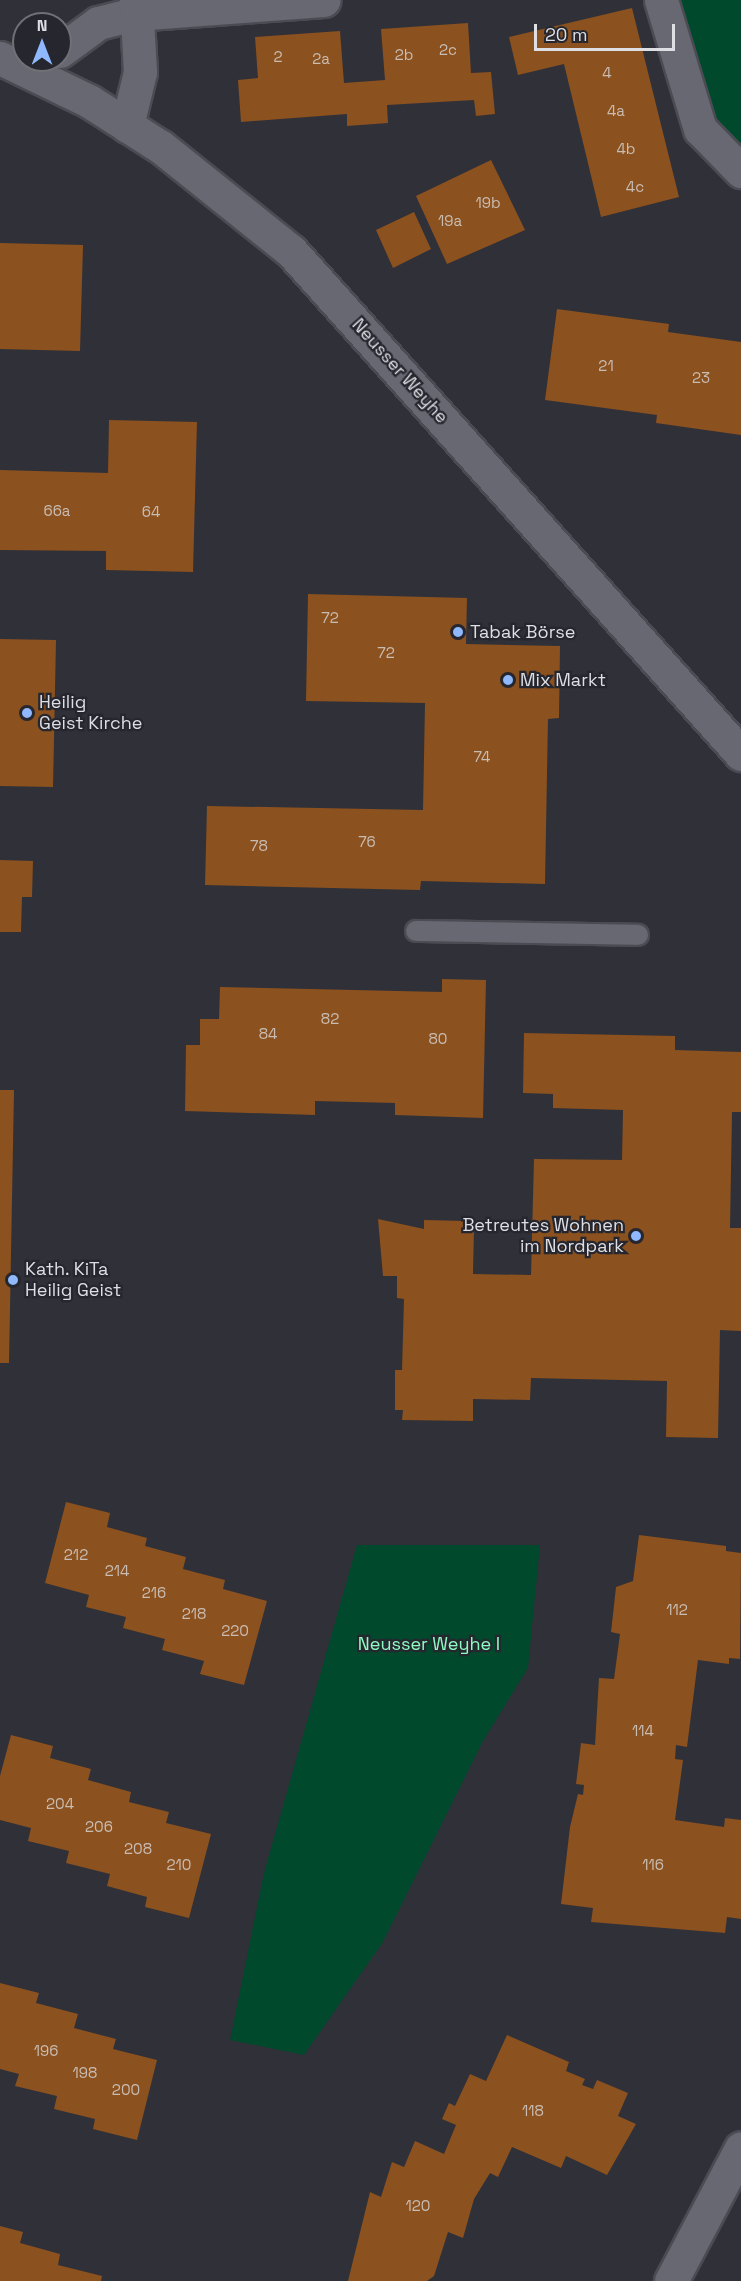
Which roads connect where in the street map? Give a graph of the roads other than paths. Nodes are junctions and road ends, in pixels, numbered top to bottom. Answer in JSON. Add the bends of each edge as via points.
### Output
{"nodes":[{"id":1,"x":323,"y":0,"type":"edge"},
{"id":2,"x":661,"y":0,"type":"edge"},
{"id":3,"x":135,"y":7,"type":"edge"},
{"id":4,"x":72,"y":46,"type":"edge"},
{"id":5,"x":63,"y":72,"type":"edge"},
{"id":6,"x":127,"y":126,"type":"junction"},
{"id":7,"x":741,"y":171,"type":"edge"},
{"id":8,"x":741,"y":754,"type":"edge"},
{"id":9,"x":416,"y":931,"type":"dead end"},
{"id":10,"x":638,"y":935,"type":"dead end"},
{"id":11,"x":741,"y":2148,"type":"edge"},
{"id":12,"x":671,"y":2281,"type":"edge"}],
"edges":[{"from":1,"to":3,"type":"street"},
{"from":2,"to":7,"type":"street","via":[[700,129]]},
{"from":3,"to":4,"type":"street","via":[[98,23]]},
{"from":3,"to":6,"type":"street","via":[[140,72]]},
{"from":5,"to":6,"type":"street","name":"Neusser Weyhe"},
{"from":6,"to":8,"type":"street","name":"Neusser Weyhe","via":[[291,251]]},
{"from":9,"to":10,"type":"lane"},
{"from":11,"to":12,"type":"street"}]}
